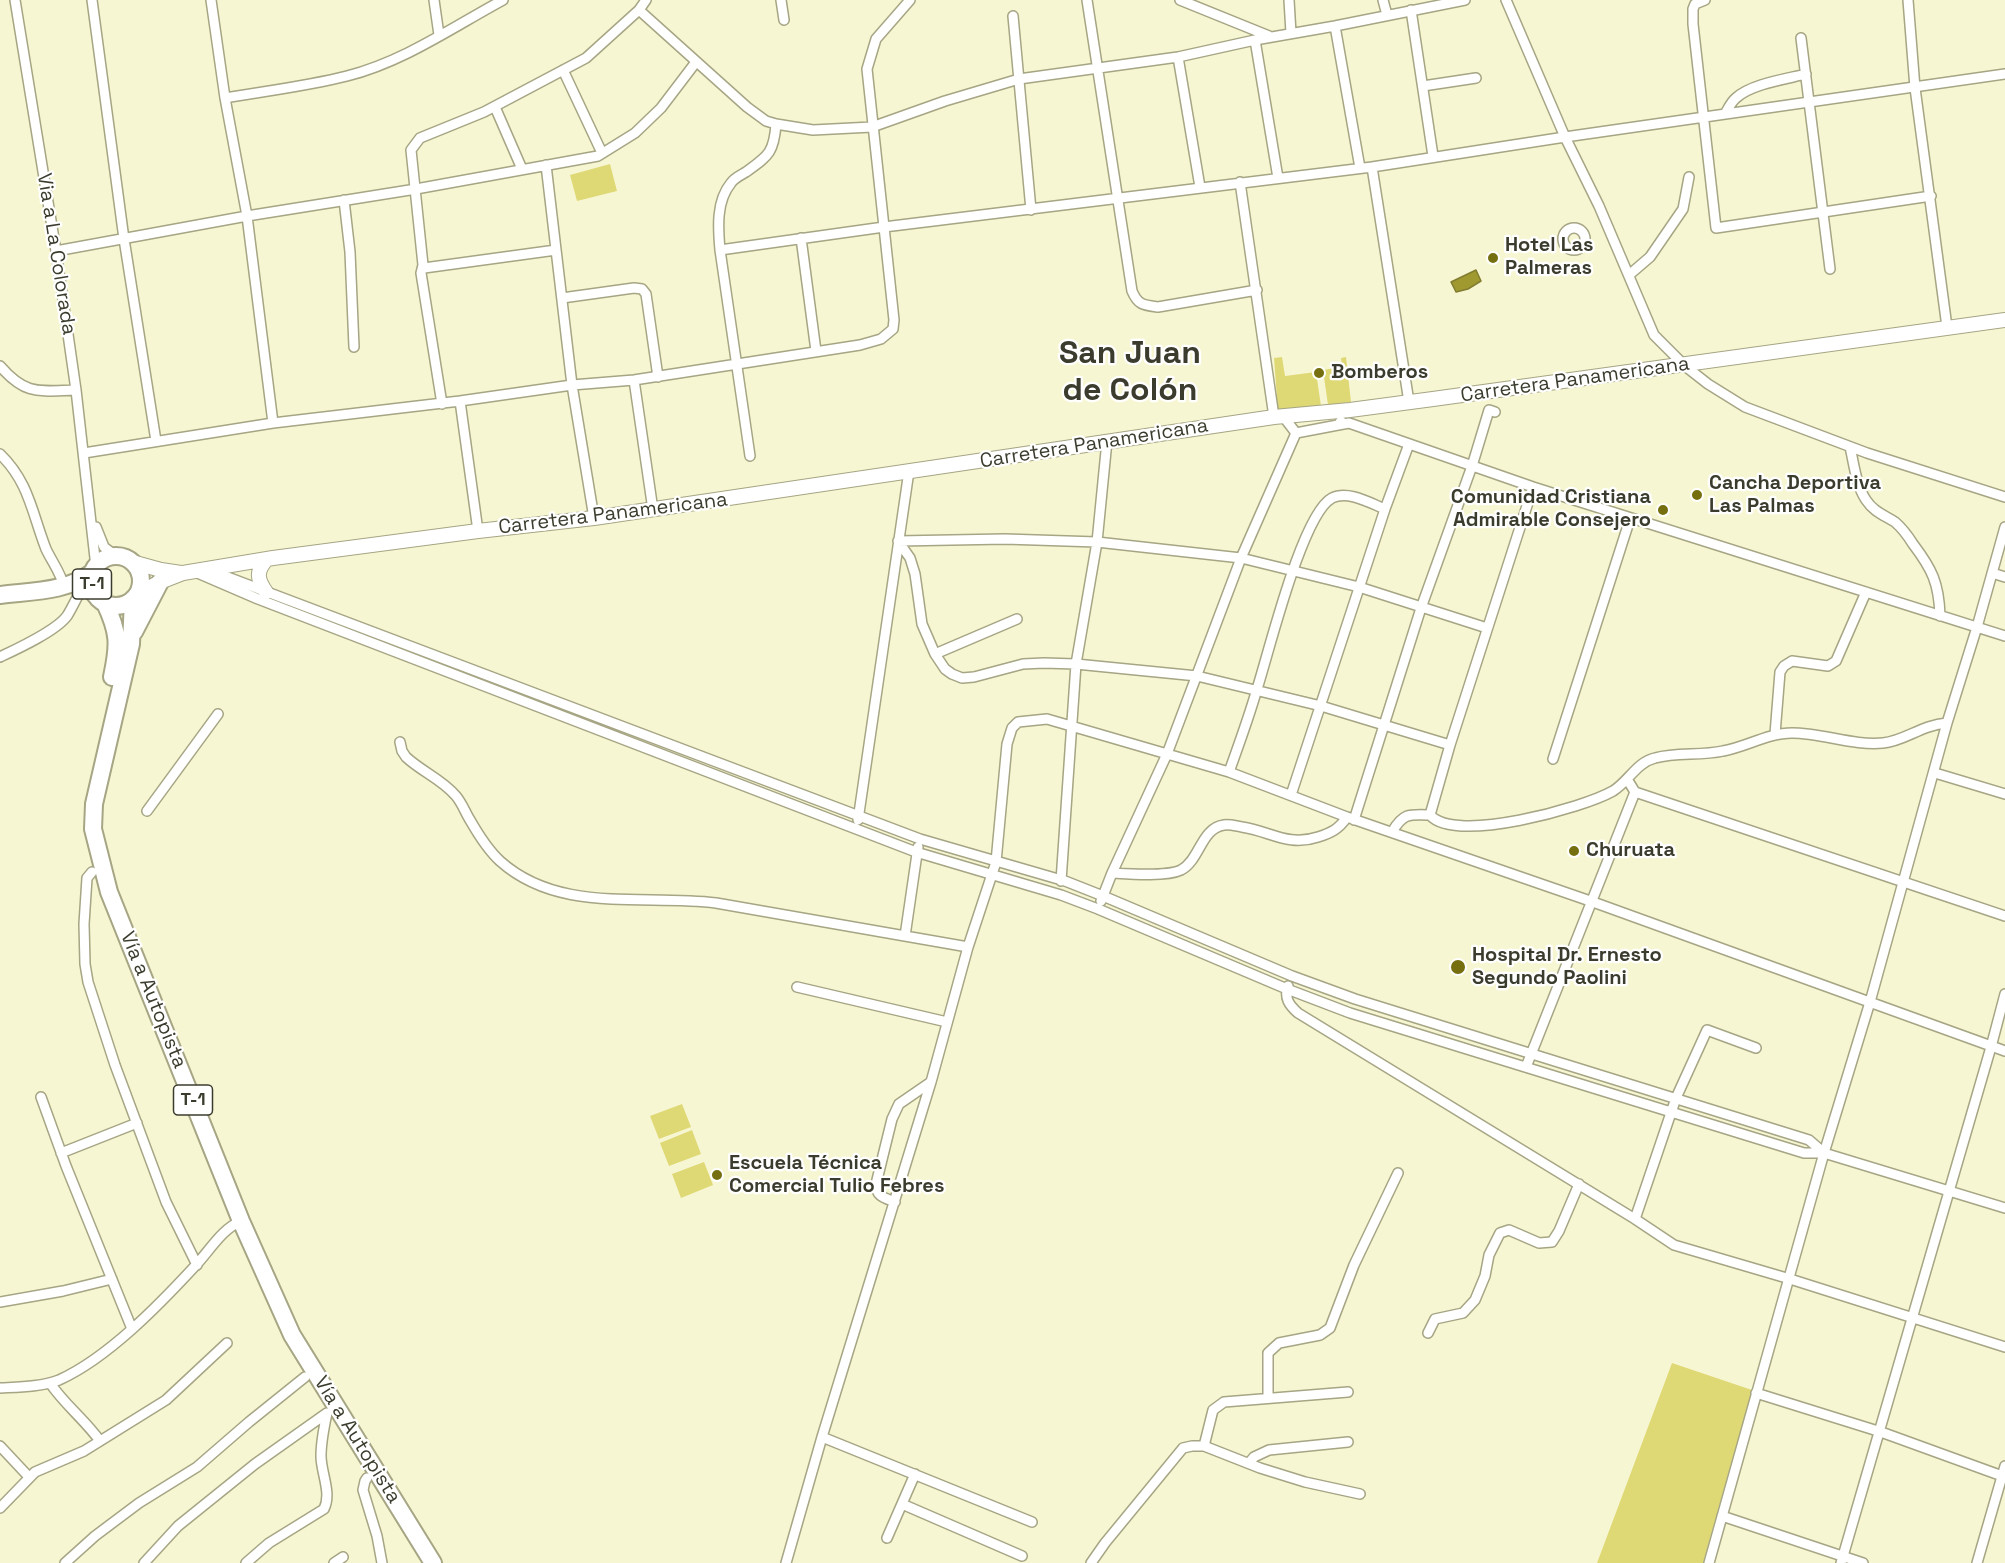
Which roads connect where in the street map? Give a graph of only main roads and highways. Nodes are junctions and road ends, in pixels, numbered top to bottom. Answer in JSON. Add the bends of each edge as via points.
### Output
{"nodes":[{"id":1,"x":2005,"y":320,"type":"edge"},
{"id":2,"x":266,"y":560,"type":"junction"},
{"id":3,"x":132,"y":562,"type":"junction"},
{"id":4,"x":94,"y":569,"type":"junction"},
{"id":5,"x":188,"y":572,"type":"junction"},
{"id":6,"x":160,"y":582,"type":"junction"},
{"id":7,"x":82,"y":592,"type":"junction"},
{"id":8,"x":266,"y":592,"type":"road end"},
{"id":9,"x":0,"y":595,"type":"edge"},
{"id":10,"x":135,"y":597,"type":"junction"},
{"id":11,"x":131,"y":638,"type":"junction"},
{"id":12,"x":236,"y":1223,"type":"junction"},
{"id":13,"x":420,"y":1563,"type":"edge"},
{"id":14,"x":433,"y":1563,"type":"edge"}],
"edges":[{"from":1,"to":2,"type":"main road","name":"Carretera Panamericana","via":[[1684,366],[1280,416],[653,510]]},
{"from":2,"to":5,"type":"main road","name":"Carretera Panamericana"},
{"from":2,"to":8,"type":"main road","via":[[258,578]]},
{"from":3,"to":4,"type":"highway","number":"T-1","via":[[116,556],[104,559]]},
{"from":3,"to":5,"type":"main road","name":"Carretera Panamericana"},
{"from":3,"to":10,"type":"highway","number":"T-1","via":[[141,584]]},
{"from":4,"to":7,"type":"highway","number":"T-1","via":[[85,579]]},
{"from":4,"to":7,"type":"highway","number":"T-1","via":[[92,584]]},
{"from":5,"to":6,"type":"main road","name":"Carretera Panamericana"},
{"from":6,"to":10,"type":"main road","name":"Carretera Panamericana"},
{"from":6,"to":11,"type":"highway"},
{"from":7,"to":9,"type":"highway","number":"T-1"},
{"from":7,"to":10,"type":"highway","number":"T-1","via":[[110,605],[122,605]]},
{"from":7,"to":12,"type":"highway","name":"Vía a Autopista","number":"T-1","via":[[114,622],[117,636],[83,803],[82,830],[92,872],[98,896]]},
{"from":10,"to":11,"type":"highway","name":"Vía a Autopista","number":"T-1"},
{"from":11,"to":12,"type":"highway","name":"Vía a Autopista","number":"T-1","via":[[97,788],[93,829],[109,892]]},
{"from":12,"to":13,"type":"highway","name":"Vía a Autopista","number":"T-1","via":[[282,1341]]},
{"from":12,"to":14,"type":"highway","name":"Vía a Autopista","number":"T-1","via":[[292,1335]]}]}
